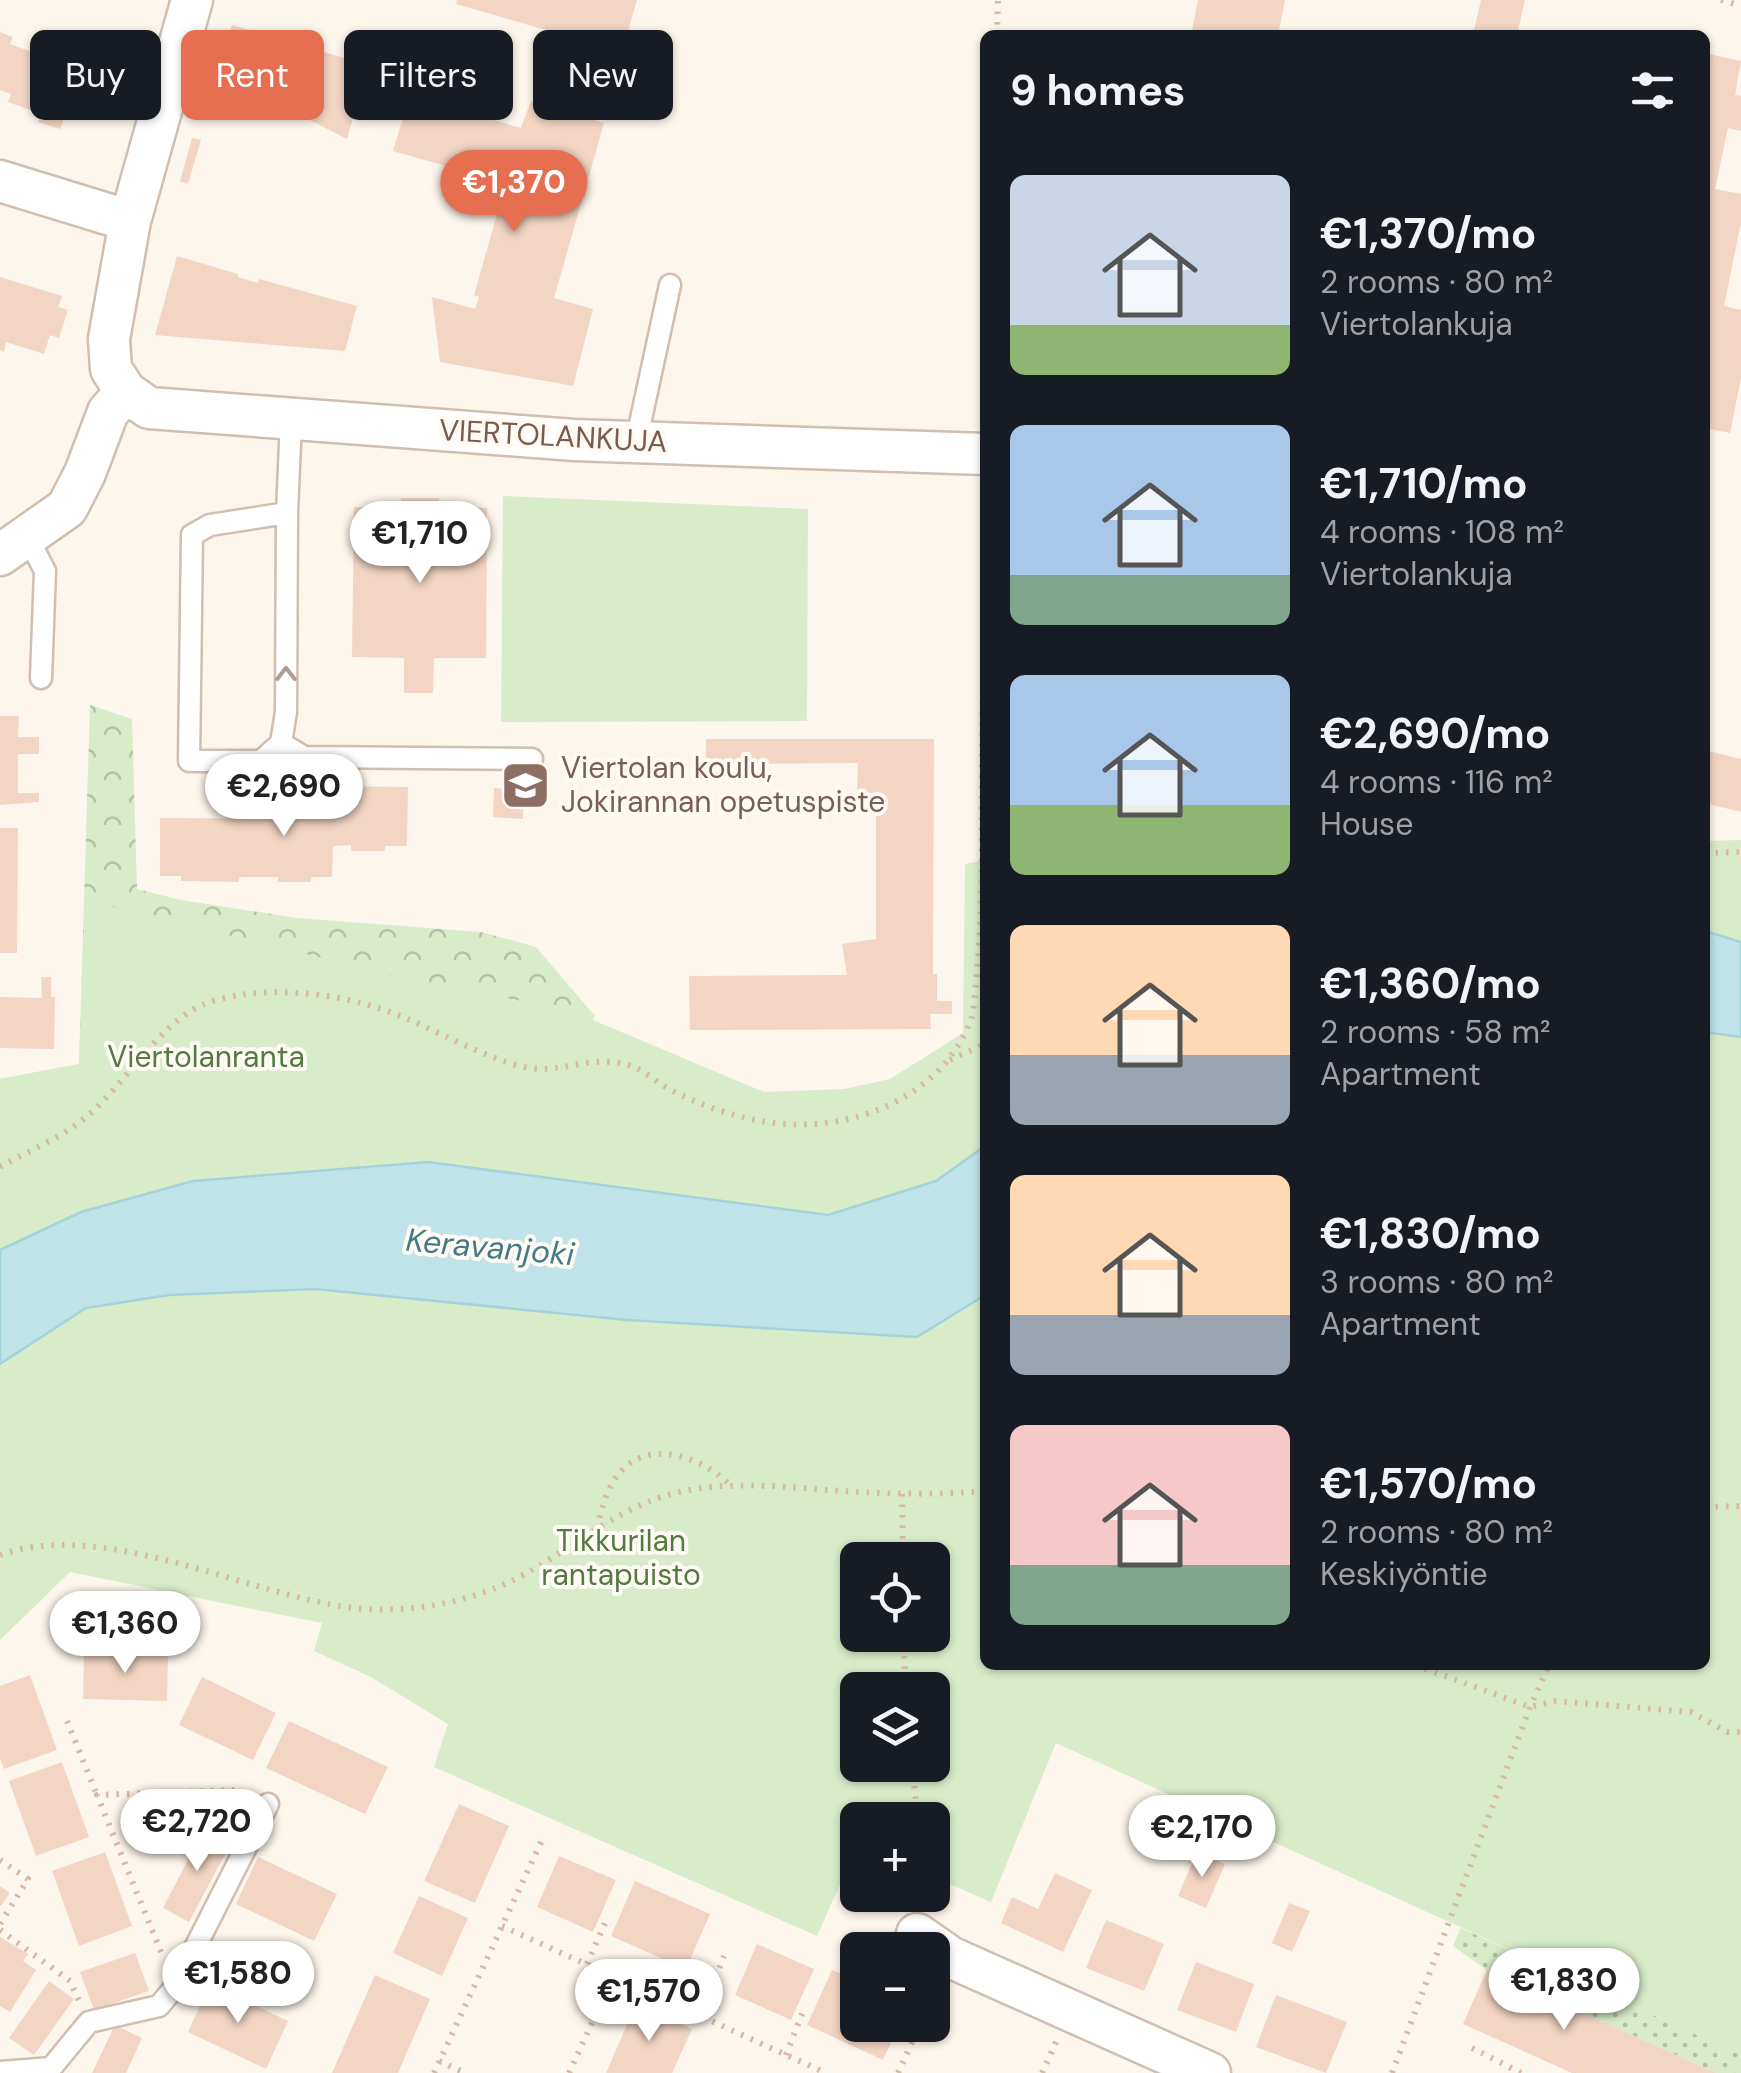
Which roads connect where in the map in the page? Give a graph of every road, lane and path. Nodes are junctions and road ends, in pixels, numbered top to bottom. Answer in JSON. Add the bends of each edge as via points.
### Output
{"nodes":[{"id":1,"x":192,"y":0,"type":"edge"},
{"id":2,"x":998,"y":0,"type":"edge"},
{"id":3,"x":1721,"y":0,"type":"edge"},
{"id":4,"x":1741,"y":6,"type":"edge"},
{"id":5,"x":997,"y":30,"type":"edge"},
{"id":6,"x":0,"y":181,"type":"edge"},
{"id":7,"x":130,"y":221,"type":"junction"},
{"id":8,"x":670,"y":285,"type":"dead end"},
{"id":9,"x":126,"y":392,"type":"junction"},
{"id":10,"x":291,"y":420,"type":"junction"},
{"id":11,"x":636,"y":442,"type":"junction"},
{"id":12,"x":980,"y":454,"type":"edge"},
{"id":13,"x":287,"y":513,"type":"junction"},
{"id":14,"x":14,"y":546,"type":"edge"},
{"id":15,"x":41,"y":678,"type":"dead end"},
{"id":16,"x":281,"y":743,"type":"junction"},
{"id":17,"x":532,"y":759,"type":"dead end"},
{"id":18,"x":1741,"y":852,"type":"edge"},
{"id":19,"x":1710,"y":853,"type":"edge"},
{"id":20,"x":980,"y":941,"type":"edge"},
{"id":21,"x":980,"y":1046,"type":"edge"},
{"id":22,"x":949,"y":1060,"type":"junction"},
{"id":23,"x":0,"y":1167,"type":"edge"},
{"id":24,"x":732,"y":1488,"type":"junction"},
{"id":25,"x":980,"y":1491,"type":"edge"},
{"id":26,"x":902,"y":1494,"type":"junction"},
{"id":27,"x":1741,"y":1506,"type":"edge"},
{"id":28,"x":1710,"y":1507,"type":"edge"},
{"id":29,"x":596,"y":1529,"type":"junction"},
{"id":30,"x":902,"y":1542,"type":"edge"},
{"id":31,"x":0,"y":1555,"type":"edge"},
{"id":32,"x":1429,"y":1670,"type":"edge"},
{"id":33,"x":1547,"y":1670,"type":"edge"},
{"id":34,"x":1530,"y":1708,"type":"junction"},
{"id":35,"x":68,"y":1720,"type":"dead end"},
{"id":36,"x":1741,"y":1732,"type":"edge"},
{"id":37,"x":97,"y":1796,"type":"junction"},
{"id":38,"x":268,"y":1804,"type":"joint"},
{"id":39,"x":542,"y":1840,"type":"dead end"},
{"id":40,"x":0,"y":1860,"type":"edge"},
{"id":41,"x":606,"y":1923,"type":"dead end"},
{"id":42,"x":502,"y":1926,"type":"junction"},
{"id":43,"x":0,"y":1927,"type":"edge"},
{"id":44,"x":724,"y":1956,"type":"dead end"},
{"id":45,"x":950,"y":1956,"type":"edge"},
{"id":46,"x":587,"y":1964,"type":"junction"},
{"id":47,"x":614,"y":1977,"type":"junction"},
{"id":48,"x":175,"y":1987,"type":"junction"},
{"id":49,"x":804,"y":2010,"type":"dead end"},
{"id":50,"x":701,"y":2017,"type":"junction"},
{"id":51,"x":88,"y":2022,"type":"junction"},
{"id":52,"x":912,"y":2042,"type":"edge"},
{"id":53,"x":1472,"y":2048,"type":"dead end"},
{"id":54,"x":786,"y":2055,"type":"junction"},
{"id":55,"x":439,"y":2061,"type":"junction"},
{"id":56,"x":0,"y":2072,"type":"edge"},
{"id":57,"x":434,"y":2073,"type":"edge"},
{"id":58,"x":465,"y":2073,"type":"edge"},
{"id":59,"x":569,"y":2073,"type":"edge"},
{"id":60,"x":826,"y":2073,"type":"edge"},
{"id":61,"x":898,"y":2073,"type":"edge"},
{"id":62,"x":1210,"y":2073,"type":"edge"},
{"id":63,"x":1392,"y":2073,"type":"edge"},
{"id":64,"x":1520,"y":2073,"type":"edge"}],
"edges":[{"from":1,"to":7,"type":"street"},
{"from":2,"to":5,"type":"path"},
{"from":3,"to":4,"type":"path"},
{"from":6,"to":7,"type":"street"},
{"from":7,"to":9,"type":"street","via":[[110,339],[111,369]]},
{"from":8,"to":11,"type":"lane"},
{"from":9,"to":10,"type":"street","name":"VIERTOLANKUJA","via":[[148,408]]},
{"from":9,"to":14,"type":"street","via":[[108,412],[67,508]]},
{"from":10,"to":11,"type":"street","name":"VIERTOLANKUJA"},
{"from":10,"to":13,"type":"lane"},
{"from":11,"to":12,"type":"street","name":"VIERTOLANKUJA"},
{"from":16,"to":13,"type":"lane","one_way":true},
{"from":13,"to":16,"type":"lane","via":[[210,525],[192,535],[190,761],[260,761]]},
{"from":14,"to":15,"type":"lane","via":[[46,571]]},
{"from":16,"to":17,"type":"lane","via":[[304,757]]},
{"from":18,"to":19,"type":"path"},
{"from":20,"to":22,"type":"path","via":[[972,1020]]},
{"from":21,"to":22,"type":"path"},
{"from":22,"to":23,"type":"path","via":[[879,1112],[832,1122],[774,1123],[716,1109],[637,1067],[586,1061],[540,1072],[398,1014],[280,990],[202,1005],[171,1026],[77,1124]]},
{"from":24,"to":26,"type":"path"},
{"from":24,"to":29,"type":"path","via":[[668,1495]]},
{"from":24,"to":29,"type":"path","via":[[717,1471],[689,1458],[644,1456],[612,1483]]},
{"from":25,"to":26,"type":"path"},
{"from":26,"to":30,"type":"path"},
{"from":27,"to":28,"type":"path"},
{"from":29,"to":31,"type":"path","via":[[492,1590],[382,1609],[320,1602],[116,1550],[54,1544]]},
{"from":32,"to":34,"type":"path"},
{"from":33,"to":34,"type":"path"},
{"from":34,"to":36,"type":"path","via":[[1556,1701],[1691,1712],[1727,1732]]},
{"from":34,"to":63,"type":"path"},
{"from":35,"to":37,"type":"path"},
{"from":37,"to":38,"type":"path","via":[[238,1790]]},
{"from":37,"to":48,"type":"path"},
{"from":38,"to":48,"type":"lane"},
{"from":39,"to":42,"type":"path"},
{"from":40,"to":43,"type":"path","via":[[28,1879]]},
{"from":41,"to":46,"type":"path"},
{"from":42,"to":46,"type":"path"},
{"from":42,"to":55,"type":"path"},
{"from":43,"to":51,"type":"path","via":[[70,1981]]},
{"from":44,"to":50,"type":"path"},
{"from":45,"to":62,"type":"street"},
{"from":46,"to":47,"type":"path"},
{"from":47,"to":50,"type":"path"},
{"from":47,"to":59,"type":"path"},
{"from":48,"to":51,"type":"lane","via":[[160,2006]]},
{"from":49,"to":54,"type":"path"},
{"from":50,"to":54,"type":"path"},
{"from":51,"to":56,"type":"lane","via":[[51,2068]]},
{"from":52,"to":61,"type":"path"},
{"from":53,"to":64,"type":"path"},
{"from":54,"to":60,"type":"path"},
{"from":55,"to":57,"type":"path"},
{"from":55,"to":58,"type":"path"}]}
